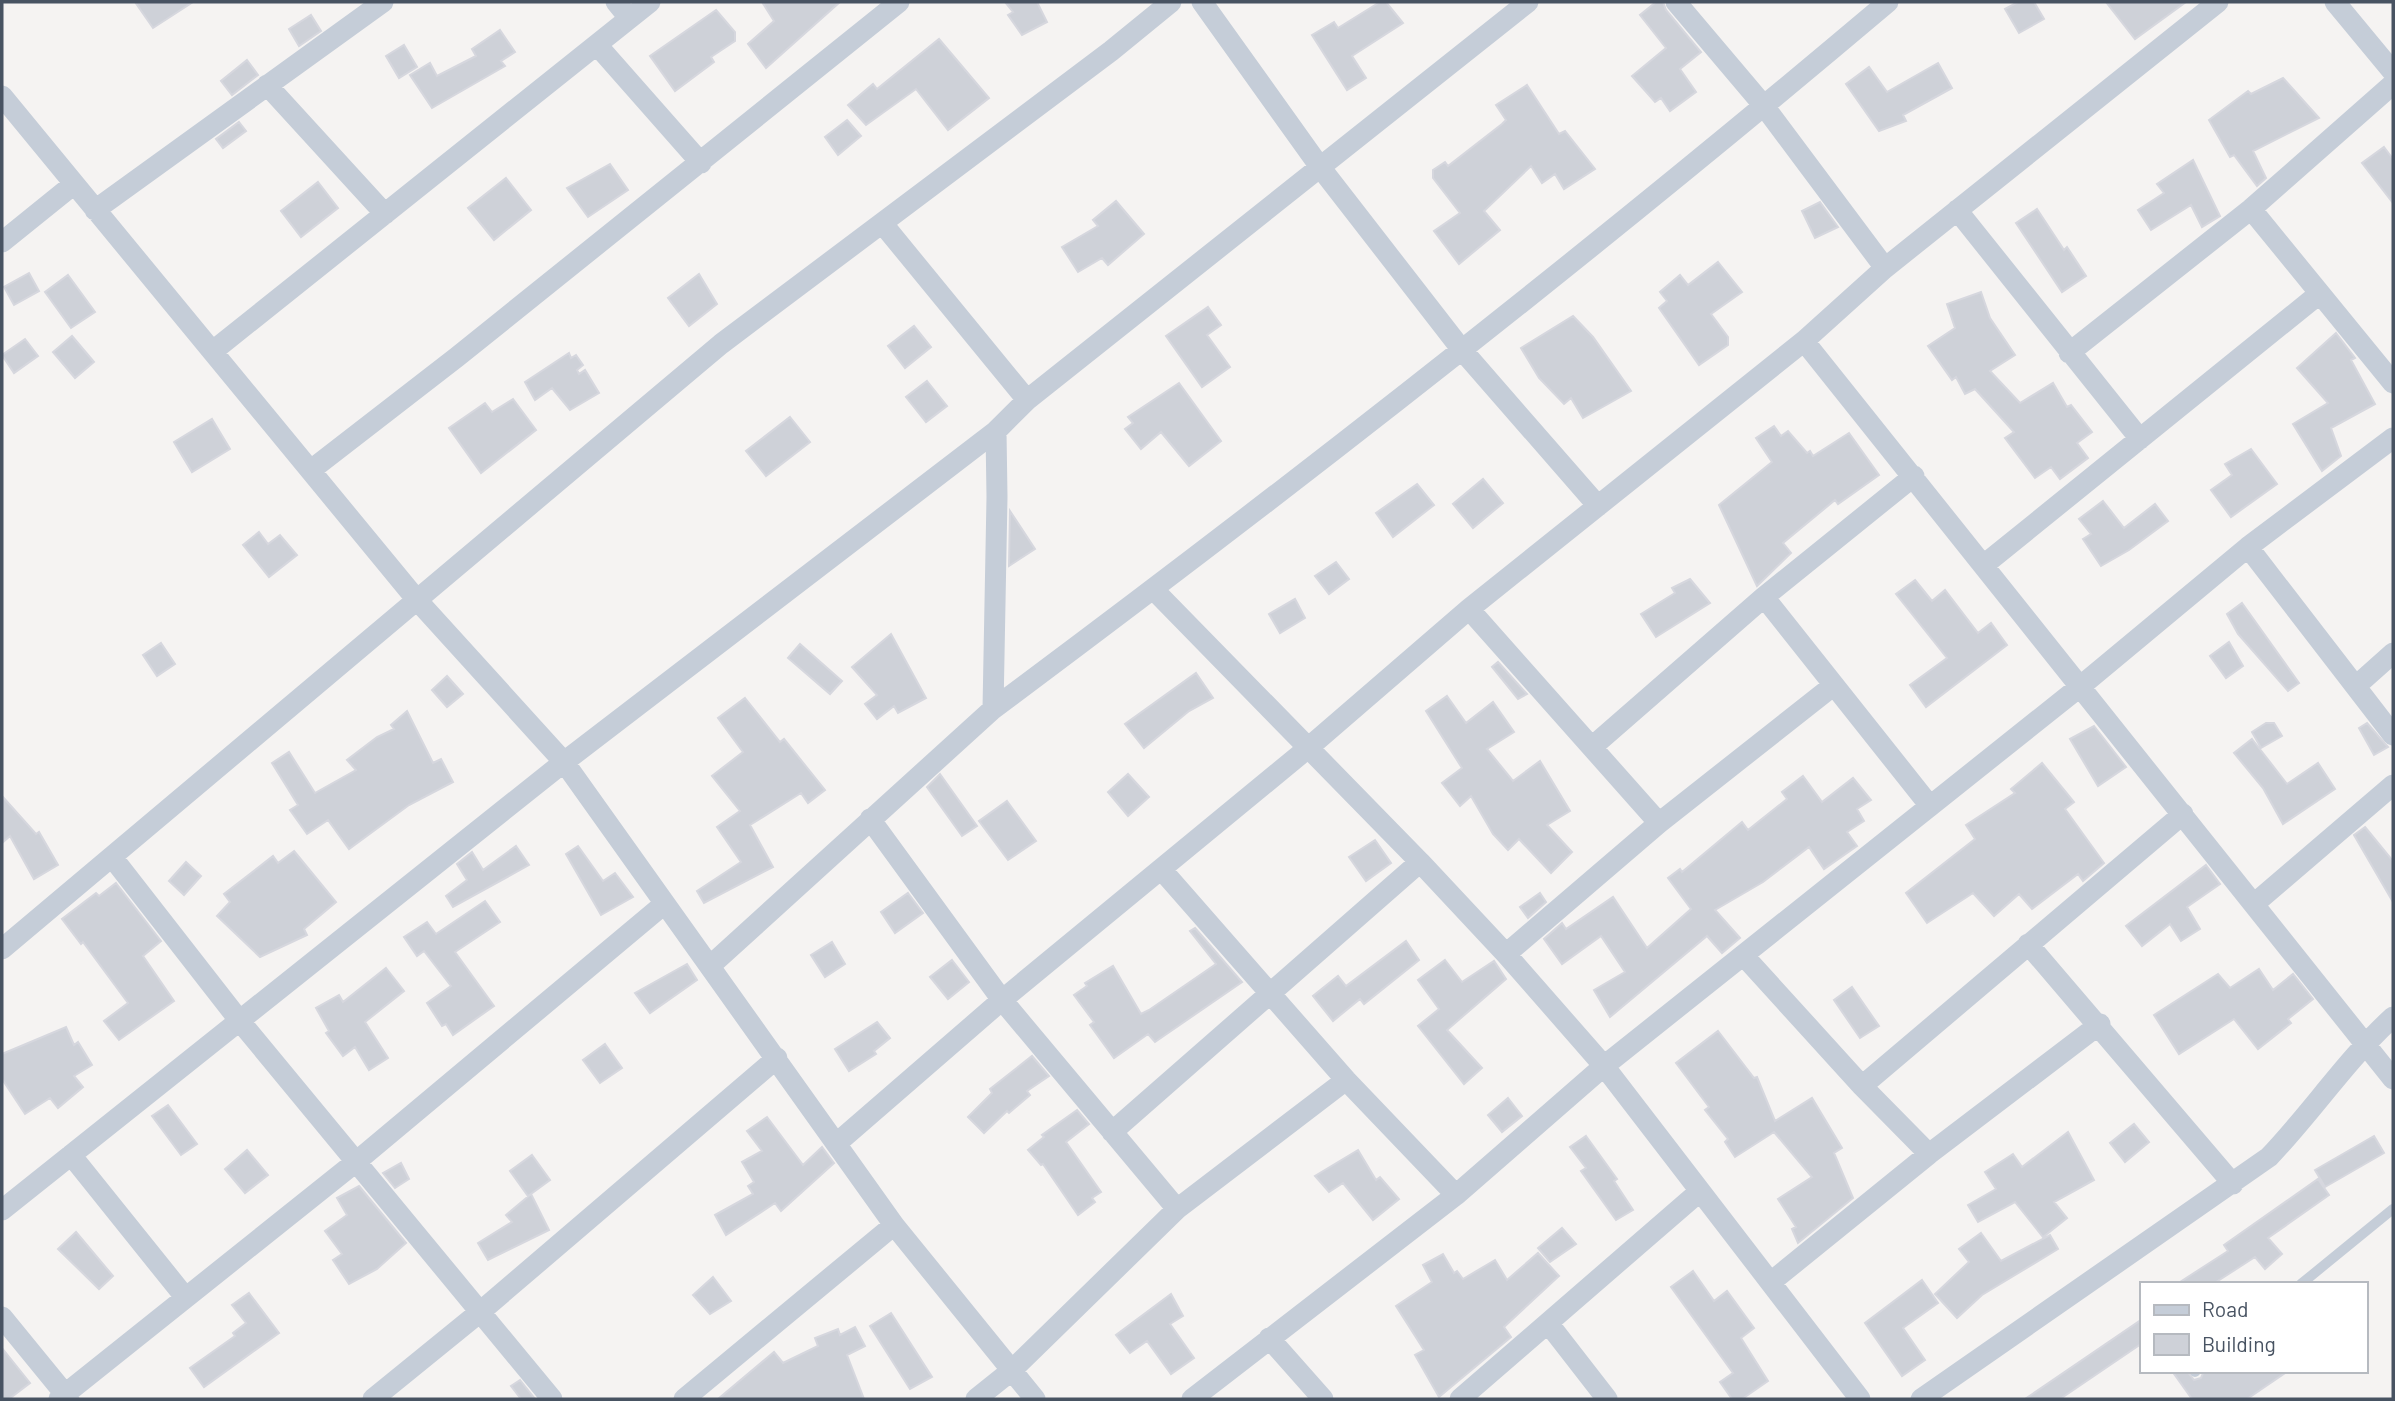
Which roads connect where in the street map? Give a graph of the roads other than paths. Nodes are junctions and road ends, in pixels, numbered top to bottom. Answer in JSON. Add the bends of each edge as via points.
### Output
{"nodes":[{"id":1,"x":383,"y":2,"type":"edge"},
{"id":2,"x":650,"y":2,"type":"edge"},
{"id":3,"x":899,"y":2,"type":"edge"},
{"id":4,"x":1171,"y":2,"type":"edge"},
{"id":5,"x":1202,"y":2,"type":"edge"},
{"id":6,"x":1528,"y":2,"type":"edge"},
{"id":7,"x":1676,"y":2,"type":"edge"},
{"id":8,"x":1888,"y":2,"type":"edge"},
{"id":9,"x":2335,"y":2,"type":"edge"},
{"id":10,"x":2206,"y":5,"type":"edge"},
{"id":11,"x":623,"y":10,"type":"edge"},
{"id":12,"x":597,"y":46,"type":"junction"},
{"id":13,"x":2393,"y":72,"type":"edge"},
{"id":14,"x":2393,"y":84,"type":"edge"},
{"id":15,"x":267,"y":85,"type":"junction"},
{"id":16,"x":2,"y":96,"type":"edge"},
{"id":17,"x":1765,"y":107,"type":"junction"},
{"id":18,"x":701,"y":163,"type":"junction"},
{"id":19,"x":1320,"y":167,"type":"junction"},
{"id":20,"x":74,"y":184,"type":"junction"},
{"id":21,"x":2251,"y":209,"type":"junction"},
{"id":22,"x":95,"y":210,"type":"junction"},
{"id":23,"x":1957,"y":210,"type":"junction"},
{"id":24,"x":385,"y":214,"type":"junction"},
{"id":25,"x":882,"y":223,"type":"junction"},
{"id":26,"x":2,"y":242,"type":"edge"},
{"id":27,"x":1885,"y":268,"type":"junction"},
{"id":28,"x":2319,"y":294,"type":"junction"},
{"id":29,"x":1804,"y":341,"type":"junction"},
{"id":30,"x":1462,"y":349,"type":"junction"},
{"id":31,"x":213,"y":351,"type":"junction"},
{"id":32,"x":2069,"y":353,"type":"junction"},
{"id":33,"x":2393,"y":383,"type":"edge"},
{"id":34,"x":1027,"y":400,"type":"junction"},
{"id":35,"x":996,"y":430,"type":"junction"},
{"id":36,"x":2393,"y":438,"type":"edge"},
{"id":37,"x":2140,"y":439,"type":"junction"},
{"id":38,"x":311,"y":470,"type":"junction"},
{"id":39,"x":1914,"y":476,"type":"junction"},
{"id":40,"x":1598,"y":506,"type":"junction"},
{"id":41,"x":2248,"y":548,"type":"junction"},
{"id":42,"x":1985,"y":565,"type":"junction"},
{"id":43,"x":1154,"y":590,"type":"junction"},
{"id":44,"x":1764,"y":597,"type":"junction"},
{"id":45,"x":417,"y":600,"type":"junction"},
{"id":46,"x":1469,"y":609,"type":"junction"},
{"id":47,"x":2393,"y":653,"type":"edge"},
{"id":48,"x":1834,"y":685,"type":"junction"},
{"id":49,"x":2082,"y":685,"type":"junction"},
{"id":50,"x":2356,"y":686,"type":"junction"},
{"id":51,"x":993,"y":709,"type":"junction"},
{"id":52,"x":2393,"y":735,"type":"edge"},
{"id":53,"x":1592,"y":747,"type":"junction"},
{"id":54,"x":1308,"y":748,"type":"junction"},
{"id":55,"x":564,"y":762,"type":"junction"},
{"id":56,"x":2393,"y":785,"type":"edge"},
{"id":57,"x":1930,"y":806,"type":"junction"},
{"id":58,"x":2183,"y":814,"type":"junction"},
{"id":59,"x":870,"y":819,"type":"junction"},
{"id":60,"x":1659,"y":823,"type":"junction"},
{"id":61,"x":112,"y":857,"type":"junction"},
{"id":62,"x":1420,"y":862,"type":"junction"},
{"id":63,"x":1161,"y":869,"type":"junction"},
{"id":64,"x":663,"y":905,"type":"junction"},
{"id":65,"x":2254,"y":905,"type":"junction"},
{"id":66,"x":2028,"y":944,"type":"junction"},
{"id":67,"x":2,"y":949,"type":"edge"},
{"id":68,"x":1506,"y":954,"type":"junction"},
{"id":69,"x":1743,"y":955,"type":"junction"},
{"id":70,"x":710,"y":966,"type":"junction"},
{"id":71,"x":1271,"y":995,"type":"junction"},
{"id":72,"x":1002,"y":1000,"type":"junction"},
{"id":73,"x":2393,"y":1017,"type":"edge"},
{"id":74,"x":239,"y":1020,"type":"junction"},
{"id":75,"x":2100,"y":1024,"type":"junction"},
{"id":76,"x":2364,"y":1044,"type":"junction"},
{"id":77,"x":777,"y":1058,"type":"junction"},
{"id":78,"x":1604,"y":1066,"type":"junction"},
{"id":79,"x":2393,"y":1079,"type":"edge"},
{"id":80,"x":1346,"y":1080,"type":"junction"},
{"id":81,"x":1861,"y":1086,"type":"junction"},
{"id":82,"x":1112,"y":1132,"type":"junction"},
{"id":83,"x":837,"y":1143,"type":"junction"},
{"id":84,"x":1929,"y":1154,"type":"junction"},
{"id":85,"x":71,"y":1155,"type":"junction"},
{"id":86,"x":357,"y":1161,"type":"junction"},
{"id":87,"x":2233,"y":1184,"type":"junction"},
{"id":88,"x":1699,"y":1192,"type":"junction"},
{"id":89,"x":1456,"y":1195,"type":"junction"},
{"id":90,"x":1177,"y":1209,"type":"junction"},
{"id":91,"x":2393,"y":1209,"type":"edge"},
{"id":92,"x":2,"y":1210,"type":"edge"},
{"id":93,"x":894,"y":1225,"type":"junction"},
{"id":94,"x":1771,"y":1282,"type":"junction"},
{"id":95,"x":2303,"y":1282,"type":"edge"},
{"id":96,"x":185,"y":1297,"type":"junction"},
{"id":97,"x":480,"y":1312,"type":"junction"},
{"id":98,"x":2,"y":1317,"type":"edge"},
{"id":99,"x":1548,"y":1323,"type":"junction"},
{"id":100,"x":1269,"y":1338,"type":"junction"},
{"id":101,"x":1011,"y":1371,"type":"junction"},
{"id":102,"x":64,"y":1397,"type":"edge"},
{"id":103,"x":373,"y":1399,"type":"edge"},
{"id":104,"x":552,"y":1399,"type":"edge"},
{"id":105,"x":684,"y":1399,"type":"edge"},
{"id":106,"x":976,"y":1399,"type":"edge"},
{"id":107,"x":1035,"y":1399,"type":"edge"},
{"id":108,"x":1192,"y":1399,"type":"edge"},
{"id":109,"x":1323,"y":1399,"type":"edge"},
{"id":110,"x":1460,"y":1399,"type":"edge"},
{"id":111,"x":1607,"y":1399,"type":"edge"},
{"id":112,"x":1860,"y":1399,"type":"edge"},
{"id":113,"x":1922,"y":1399,"type":"edge"}],
"edges":[{"from":1,"to":15,"type":"street"},
{"from":2,"to":11,"type":"street"},
{"from":3,"to":18,"type":"street"},
{"from":4,"to":25,"type":"street"},
{"from":5,"to":19,"type":"street"},
{"from":6,"to":19,"type":"street"},
{"from":7,"to":17,"type":"street"},
{"from":8,"to":17,"type":"street"},
{"from":9,"to":13,"type":"street"},
{"from":10,"to":23,"type":"street"},
{"from":11,"to":12,"type":"street"},
{"from":12,"to":18,"type":"street"},
{"from":12,"to":24,"type":"street"},
{"from":14,"to":21,"type":"street"},
{"from":15,"to":22,"type":"street"},
{"from":15,"to":24,"type":"street"},
{"from":16,"to":20,"type":"street"},
{"from":17,"to":27,"type":"street"},
{"from":17,"to":30,"type":"street"},
{"from":18,"to":38,"type":"street"},
{"from":19,"to":30,"type":"street"},
{"from":19,"to":34,"type":"street"},
{"from":20,"to":22,"type":"street"},
{"from":20,"to":26,"type":"street"},
{"from":21,"to":28,"type":"street"},
{"from":21,"to":32,"type":"street"},
{"from":22,"to":31,"type":"street"},
{"from":23,"to":27,"type":"street"},
{"from":23,"to":32,"type":"street"},
{"from":24,"to":31,"type":"street"},
{"from":25,"to":34,"type":"street"},
{"from":25,"to":45,"type":"street","via":[[721,344]]},
{"from":27,"to":29,"type":"street"},
{"from":28,"to":33,"type":"street"},
{"from":28,"to":37,"type":"street"},
{"from":29,"to":39,"type":"street"},
{"from":29,"to":40,"type":"street"},
{"from":30,"to":40,"type":"street"},
{"from":30,"to":43,"type":"street"},
{"from":31,"to":38,"type":"street"},
{"from":32,"to":37,"type":"street"},
{"from":34,"to":35,"type":"street"},
{"from":35,"to":51,"type":"street"},
{"from":35,"to":55,"type":"street"},
{"from":36,"to":41,"type":"street"},
{"from":37,"to":42,"type":"street"},
{"from":38,"to":45,"type":"street"},
{"from":39,"to":42,"type":"street"},
{"from":39,"to":44,"type":"street"},
{"from":40,"to":46,"type":"street"},
{"from":41,"to":49,"type":"street"},
{"from":41,"to":50,"type":"street"},
{"from":42,"to":49,"type":"street"},
{"from":43,"to":51,"type":"street"},
{"from":43,"to":54,"type":"street"},
{"from":44,"to":48,"type":"street"},
{"from":44,"to":53,"type":"street"},
{"from":45,"to":55,"type":"street"},
{"from":45,"to":61,"type":"street"},
{"from":46,"to":53,"type":"street"},
{"from":46,"to":54,"type":"street"},
{"from":47,"to":50,"type":"street"},
{"from":48,"to":57,"type":"street"},
{"from":48,"to":60,"type":"street"},
{"from":49,"to":57,"type":"street"},
{"from":49,"to":58,"type":"street"},
{"from":50,"to":52,"type":"street"},
{"from":51,"to":59,"type":"street"},
{"from":53,"to":60,"type":"street"},
{"from":54,"to":62,"type":"street"},
{"from":54,"to":63,"type":"street"},
{"from":55,"to":64,"type":"street"},
{"from":55,"to":74,"type":"street"},
{"from":56,"to":65,"type":"street"},
{"from":57,"to":69,"type":"street"},
{"from":58,"to":65,"type":"street"},
{"from":58,"to":66,"type":"street"},
{"from":59,"to":70,"type":"street"},
{"from":59,"to":72,"type":"street"},
{"from":60,"to":68,"type":"street"},
{"from":61,"to":67,"type":"street"},
{"from":61,"to":74,"type":"street"},
{"from":62,"to":68,"type":"street"},
{"from":62,"to":71,"type":"street"},
{"from":63,"to":71,"type":"street"},
{"from":63,"to":72,"type":"street"},
{"from":64,"to":70,"type":"street"},
{"from":64,"to":86,"type":"street"},
{"from":65,"to":76,"type":"street"},
{"from":66,"to":75,"type":"street"},
{"from":66,"to":81,"type":"street"},
{"from":68,"to":78,"type":"street"},
{"from":69,"to":78,"type":"street"},
{"from":69,"to":81,"type":"street"},
{"from":70,"to":77,"type":"street"},
{"from":71,"to":80,"type":"street"},
{"from":71,"to":82,"type":"street"},
{"from":72,"to":82,"type":"street"},
{"from":72,"to":83,"type":"street"},
{"from":73,"to":76,"type":"street"},
{"from":74,"to":85,"type":"street"},
{"from":74,"to":86,"type":"street"},
{"from":75,"to":84,"type":"street"},
{"from":75,"to":87,"type":"street"},
{"from":76,"to":79,"type":"street"},
{"from":76,"to":87,"type":"street","via":[[2269,1157]]},
{"from":77,"to":83,"type":"street"},
{"from":77,"to":97,"type":"street"},
{"from":78,"to":88,"type":"street"},
{"from":78,"to":89,"type":"street"},
{"from":80,"to":89,"type":"street"},
{"from":80,"to":90,"type":"street"},
{"from":81,"to":84,"type":"street"},
{"from":82,"to":90,"type":"street"},
{"from":83,"to":93,"type":"street"},
{"from":84,"to":94,"type":"street"},
{"from":85,"to":92,"type":"street"},
{"from":85,"to":96,"type":"street"},
{"from":86,"to":96,"type":"street"},
{"from":86,"to":97,"type":"street"},
{"from":87,"to":113,"type":"street"},
{"from":88,"to":94,"type":"street"},
{"from":88,"to":99,"type":"street"},
{"from":89,"to":100,"type":"street"},
{"from":90,"to":101,"type":"street"},
{"from":91,"to":95,"type":"lane"},
{"from":93,"to":101,"type":"street"},
{"from":93,"to":105,"type":"street"},
{"from":94,"to":112,"type":"street"},
{"from":96,"to":102,"type":"street"},
{"from":97,"to":103,"type":"street"},
{"from":97,"to":104,"type":"street"},
{"from":98,"to":102,"type":"street"},
{"from":99,"to":110,"type":"street"},
{"from":99,"to":111,"type":"street"},
{"from":100,"to":108,"type":"street"},
{"from":100,"to":109,"type":"street"},
{"from":101,"to":106,"type":"street"},
{"from":101,"to":107,"type":"street"}]}
